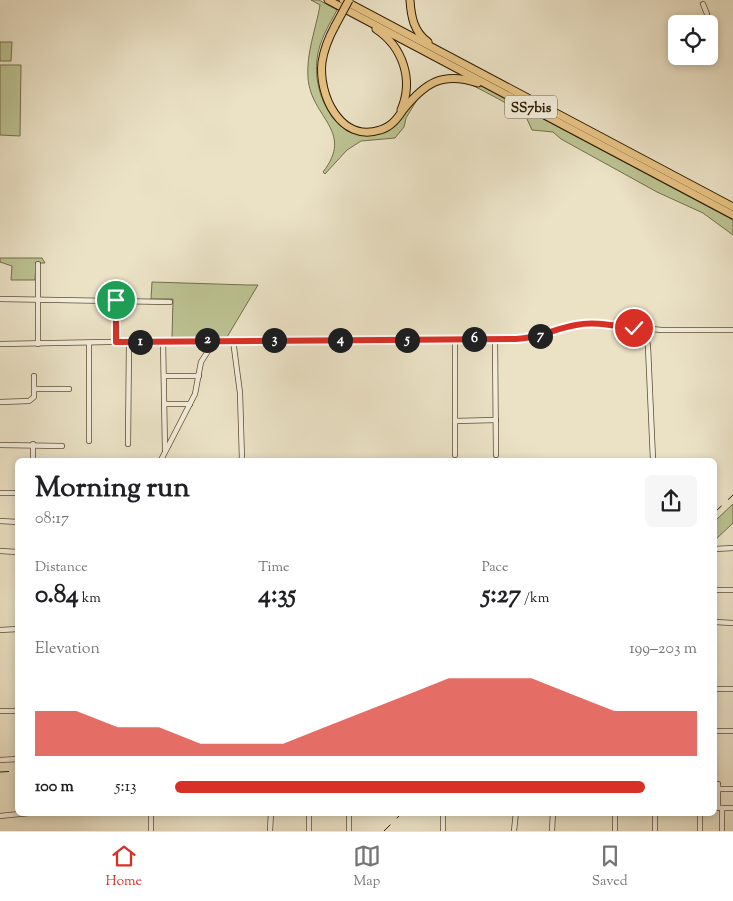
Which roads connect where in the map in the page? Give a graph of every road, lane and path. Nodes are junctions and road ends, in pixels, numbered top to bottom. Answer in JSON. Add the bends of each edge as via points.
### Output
{"nodes":[{"id":1,"x":328,"y":0,"type":"edge"},
{"id":2,"x":343,"y":0,"type":"edge"},
{"id":3,"x":349,"y":0,"type":"edge"},
{"id":4,"x":410,"y":0,"type":"edge"},
{"id":5,"x":703,"y":4,"type":"dead end"},
{"id":6,"x":353,"y":13,"type":"junction"},
{"id":7,"x":707,"y":14,"type":"dead end"},
{"id":8,"x":472,"y":68,"type":"junction"},
{"id":9,"x":499,"y":90,"type":"junction"},
{"id":10,"x":396,"y":119,"type":"junction"},
{"id":11,"x":733,"y":208,"type":"edge"},
{"id":12,"x":733,"y":214,"type":"edge"},
{"id":13,"x":38,"y":264,"type":"dead end"},
{"id":14,"x":0,"y":299,"type":"edge"},
{"id":15,"x":37,"y":299,"type":"junction"},
{"id":16,"x":116,"y":300,"type":"junction"},
{"id":17,"x":170,"y":302,"type":"dead end"},
{"id":18,"x":645,"y":329,"type":"junction"},
{"id":19,"x":733,"y":330,"type":"edge"},
{"id":20,"x":455,"y":339,"type":"junction"},
{"id":21,"x":495,"y":339,"type":"junction"},
{"id":22,"x":215,"y":340,"type":"junction"},
{"id":23,"x":233,"y":340,"type":"junction"},
{"id":24,"x":164,"y":341,"type":"junction"},
{"id":25,"x":116,"y":342,"type":"junction"},
{"id":26,"x":129,"y":342,"type":"junction"},
{"id":27,"x":89,"y":343,"type":"junction"},
{"id":28,"x":0,"y":344,"type":"edge"},
{"id":29,"x":38,"y":344,"type":"junction"},
{"id":30,"x":34,"y":376,"type":"dead end"},
{"id":31,"x":164,"y":376,"type":"junction"},
{"id":32,"x":198,"y":376,"type":"junction"},
{"id":33,"x":34,"y":389,"type":"junction"},
{"id":34,"x":69,"y":389,"type":"dead end"},
{"id":35,"x":0,"y":402,"type":"edge"},
{"id":36,"x":164,"y":404,"type":"junction"},
{"id":37,"x":190,"y":404,"type":"junction"},
{"id":38,"x":496,"y":420,"type":"junction"},
{"id":39,"x":455,"y":421,"type":"junction"},
{"id":40,"x":90,"y":441,"type":"dead end"},
{"id":41,"x":33,"y":444,"type":"junction"},
{"id":42,"x":128,"y":444,"type":"dead end"},
{"id":43,"x":0,"y":445,"type":"edge"},
{"id":44,"x":62,"y":446,"type":"dead end"},
{"id":45,"x":165,"y":450,"type":"junction"},
{"id":46,"x":455,"y":455,"type":"dead end"},
{"id":47,"x":496,"y":455,"type":"dead end"},
{"id":48,"x":33,"y":458,"type":"edge"},
{"id":49,"x":162,"y":458,"type":"edge"},
{"id":50,"x":242,"y":458,"type":"edge"},
{"id":51,"x":653,"y":458,"type":"edge"},
{"id":52,"x":0,"y":493,"type":"edge"},
{"id":53,"x":15,"y":493,"type":"edge"},
{"id":54,"x":0,"y":521,"type":"edge"},
{"id":55,"x":15,"y":522,"type":"edge"},
{"id":56,"x":733,"y":548,"type":"edge"},
{"id":57,"x":717,"y":549,"type":"edge"},
{"id":58,"x":0,"y":551,"type":"edge"},
{"id":59,"x":15,"y":552,"type":"edge"},
{"id":60,"x":717,"y":590,"type":"edge"},
{"id":61,"x":733,"y":590,"type":"edge"},
{"id":62,"x":717,"y":622,"type":"edge"},
{"id":63,"x":733,"y":623,"type":"edge"},
{"id":64,"x":15,"y":629,"type":"edge"},
{"id":65,"x":0,"y":630,"type":"edge"},
{"id":66,"x":717,"y":689,"type":"edge"},
{"id":67,"x":733,"y":689,"type":"edge"},
{"id":68,"x":0,"y":711,"type":"edge"},
{"id":69,"x":15,"y":712,"type":"edge"},
{"id":70,"x":717,"y":731,"type":"edge"},
{"id":71,"x":733,"y":731,"type":"edge"},
{"id":72,"x":15,"y":759,"type":"edge"},
{"id":73,"x":0,"y":760,"type":"edge"},
{"id":74,"x":733,"y":789,"type":"edge"},
{"id":75,"x":718,"y":808,"type":"edge"},
{"id":76,"x":733,"y":808,"type":"edge"},
{"id":77,"x":15,"y":814,"type":"edge"},
{"id":78,"x":0,"y":816,"type":"edge"},
{"id":79,"x":151,"y":816,"type":"edge"},
{"id":80,"x":271,"y":816,"type":"edge"},
{"id":81,"x":309,"y":816,"type":"edge"},
{"id":82,"x":349,"y":816,"type":"edge"},
{"id":83,"x":443,"y":816,"type":"edge"},
{"id":84,"x":516,"y":816,"type":"edge"},
{"id":85,"x":553,"y":816,"type":"edge"},
{"id":86,"x":615,"y":816,"type":"edge"},
{"id":87,"x":655,"y":816,"type":"edge"},
{"id":88,"x":700,"y":816,"type":"edge"},
{"id":89,"x":151,"y":831,"type":"edge"},
{"id":90,"x":270,"y":831,"type":"edge"},
{"id":91,"x":309,"y":831,"type":"edge"},
{"id":92,"x":349,"y":831,"type":"edge"},
{"id":93,"x":443,"y":831,"type":"edge"},
{"id":94,"x":514,"y":831,"type":"edge"},
{"id":95,"x":552,"y":831,"type":"edge"},
{"id":96,"x":615,"y":831,"type":"edge"},
{"id":97,"x":655,"y":831,"type":"edge"},
{"id":98,"x":700,"y":831,"type":"edge"},
{"id":99,"x":722,"y":831,"type":"edge"}],
"edges":[{"from":1,"to":6,"type":"highway","number":"SS7bis"},
{"from":2,"to":8,"type":"highway","number":"SS7bis"},
{"from":3,"to":10,"type":"highway","bridge":true,"via":[[327,42],[322,68],[323,86],[332,110],[345,125],[364,132],[380,130]]},
{"from":4,"to":8,"type":"highway","via":[[414,24],[423,38]]},
{"from":5,"to":7,"type":"street"},
{"from":6,"to":9,"type":"highway","number":"SS7bis"},
{"from":6,"to":10,"type":"highway","via":[[392,44],[404,66],[405,99]]},
{"from":8,"to":11,"type":"highway","number":"SS7bis"},
{"from":9,"to":10,"type":"highway","via":[[455,78],[436,81],[418,91]]},
{"from":9,"to":12,"type":"highway","number":"SS7bis"},
{"from":13,"to":15,"type":"street"},
{"from":14,"to":15,"type":"street"},
{"from":15,"to":16,"type":"street"},
{"from":15,"to":29,"type":"street"},
{"from":16,"to":17,"type":"street"},
{"from":16,"to":25,"type":"street"},
{"from":18,"to":19,"type":"street"},
{"from":18,"to":21,"type":"street","via":[[587,323],[537,337]]},
{"from":18,"to":51,"type":"street"},
{"from":20,"to":21,"type":"street"},
{"from":20,"to":23,"type":"street"},
{"from":20,"to":39,"type":"street"},
{"from":21,"to":38,"type":"street"},
{"from":22,"to":23,"type":"street"},
{"from":22,"to":24,"type":"street"},
{"from":22,"to":32,"type":"street","via":[[201,362]]},
{"from":23,"to":50,"type":"street","via":[[240,393]]},
{"from":24,"to":26,"type":"street"},
{"from":24,"to":31,"type":"street"},
{"from":25,"to":26,"type":"street"},
{"from":25,"to":27,"type":"street"},
{"from":26,"to":42,"type":"street"},
{"from":27,"to":29,"type":"street"},
{"from":27,"to":40,"type":"street"},
{"from":28,"to":29,"type":"street"},
{"from":30,"to":33,"type":"street"},
{"from":31,"to":32,"type":"street"},
{"from":31,"to":36,"type":"street"},
{"from":32,"to":37,"type":"street"},
{"from":33,"to":34,"type":"street"},
{"from":33,"to":35,"type":"street","via":[[34,397],[29,401]]},
{"from":36,"to":37,"type":"street"},
{"from":36,"to":45,"type":"street"},
{"from":37,"to":45,"type":"street"},
{"from":38,"to":39,"type":"street"},
{"from":38,"to":47,"type":"street"},
{"from":39,"to":46,"type":"street"},
{"from":41,"to":43,"type":"street"},
{"from":41,"to":44,"type":"street"},
{"from":41,"to":48,"type":"street"},
{"from":45,"to":49,"type":"street"},
{"from":52,"to":53,"type":"street"},
{"from":54,"to":55,"type":"street"},
{"from":56,"to":57,"type":"street"},
{"from":58,"to":59,"type":"street"},
{"from":60,"to":61,"type":"street"},
{"from":62,"to":63,"type":"street"},
{"from":64,"to":65,"type":"street"},
{"from":66,"to":67,"type":"street"},
{"from":68,"to":69,"type":"street"},
{"from":70,"to":71,"type":"street"},
{"from":72,"to":73,"type":"street"},
{"from":74,"to":75,"type":"street","via":[[718,786]]},
{"from":75,"to":76,"type":"street"},
{"from":75,"to":99,"type":"street"},
{"from":77,"to":78,"type":"street"},
{"from":79,"to":89,"type":"street"},
{"from":80,"to":90,"type":"street"},
{"from":81,"to":91,"type":"street"},
{"from":82,"to":92,"type":"street"},
{"from":83,"to":93,"type":"street"},
{"from":84,"to":94,"type":"street"},
{"from":85,"to":95,"type":"street"},
{"from":86,"to":96,"type":"street"},
{"from":87,"to":97,"type":"street"},
{"from":88,"to":98,"type":"street"}]}
